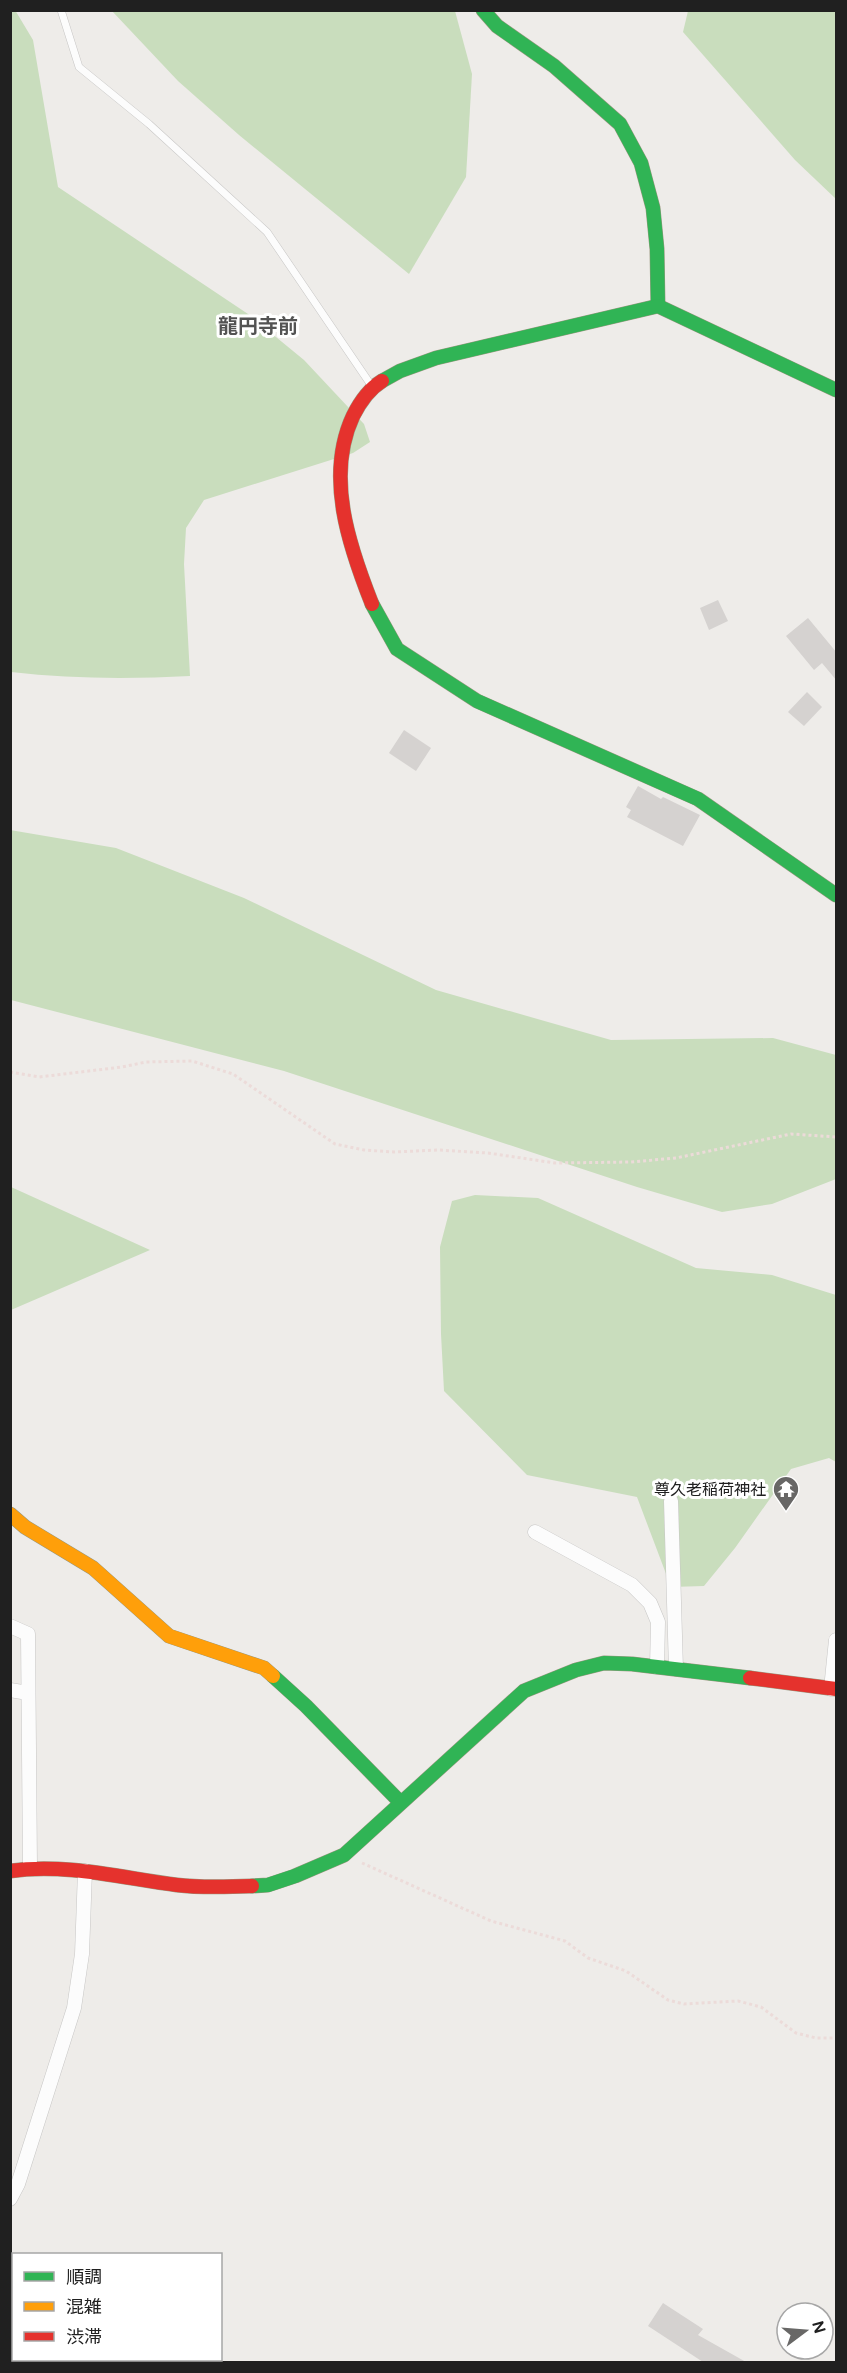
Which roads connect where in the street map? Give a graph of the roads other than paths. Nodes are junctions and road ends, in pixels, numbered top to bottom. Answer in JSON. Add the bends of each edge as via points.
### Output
{"nodes":[{"id":1,"x":61,"y":10,"type":"edge"},
{"id":2,"x":483,"y":10,"type":"edge"},
{"id":3,"x":658,"y":306,"type":"junction"},
{"id":4,"x":372,"y":387,"type":"junction"},
{"id":5,"x":837,"y":390,"type":"edge"},
{"id":6,"x":837,"y":895,"type":"edge"},
{"id":7,"x":671,"y":1501,"type":"dead end"},
{"id":8,"x":10,"y":1514,"type":"edge"},
{"id":9,"x":535,"y":1532,"type":"dead end"},
{"id":10,"x":10,"y":1626,"type":"edge"},
{"id":11,"x":837,"y":1640,"type":"edge"},
{"id":12,"x":657,"y":1667,"type":"junction"},
{"id":13,"x":676,"y":1669,"type":"junction"},
{"id":14,"x":834,"y":1689,"type":"edge"},
{"id":15,"x":10,"y":1690,"type":"edge"},
{"id":16,"x":28,"y":1693,"type":"junction"},
{"id":17,"x":400,"y":1802,"type":"junction"},
{"id":18,"x":30,"y":1868,"type":"junction"},
{"id":19,"x":10,"y":1871,"type":"edge"},
{"id":20,"x":85,"y":1872,"type":"junction"},
{"id":21,"x":10,"y":2199,"type":"edge"}],
"edges":[{"from":1,"to":4,"type":"lane","via":[[79,67],[149,124],[267,232]]},
{"from":2,"to":3,"type":"street","via":[[497,26],[554,66],[620,124],[641,163],[653,208]]},
{"from":3,"to":4,"type":"street","via":[[436,358],[400,370]]},
{"from":3,"to":5,"type":"street"},
{"from":4,"to":6,"type":"street","via":[[345,434],[339,492],[357,567],[375,613],[397,649],[477,701],[698,800]]},
{"from":7,"to":13,"type":"street"},
{"from":8,"to":17,"type":"street","via":[[93,1568],[169,1636],[264,1668]]},
{"from":9,"to":12,"type":"street","via":[[632,1586],[650,1603],[658,1622]]},
{"from":10,"to":16,"type":"street","via":[[28,1634]]},
{"from":11,"to":14,"type":"street"},
{"from":12,"to":13,"type":"street"},
{"from":12,"to":17,"type":"street","via":[[604,1663],[524,1691]]},
{"from":13,"to":14,"type":"street"},
{"from":15,"to":16,"type":"street"},
{"from":16,"to":18,"type":"street"},
{"from":17,"to":20,"type":"street","via":[[344,1855],[268,1885],[179,1885]]},
{"from":18,"to":19,"type":"street"},
{"from":18,"to":20,"type":"street"},
{"from":20,"to":21,"type":"street","via":[[82,1954],[74,2008]]}]}
